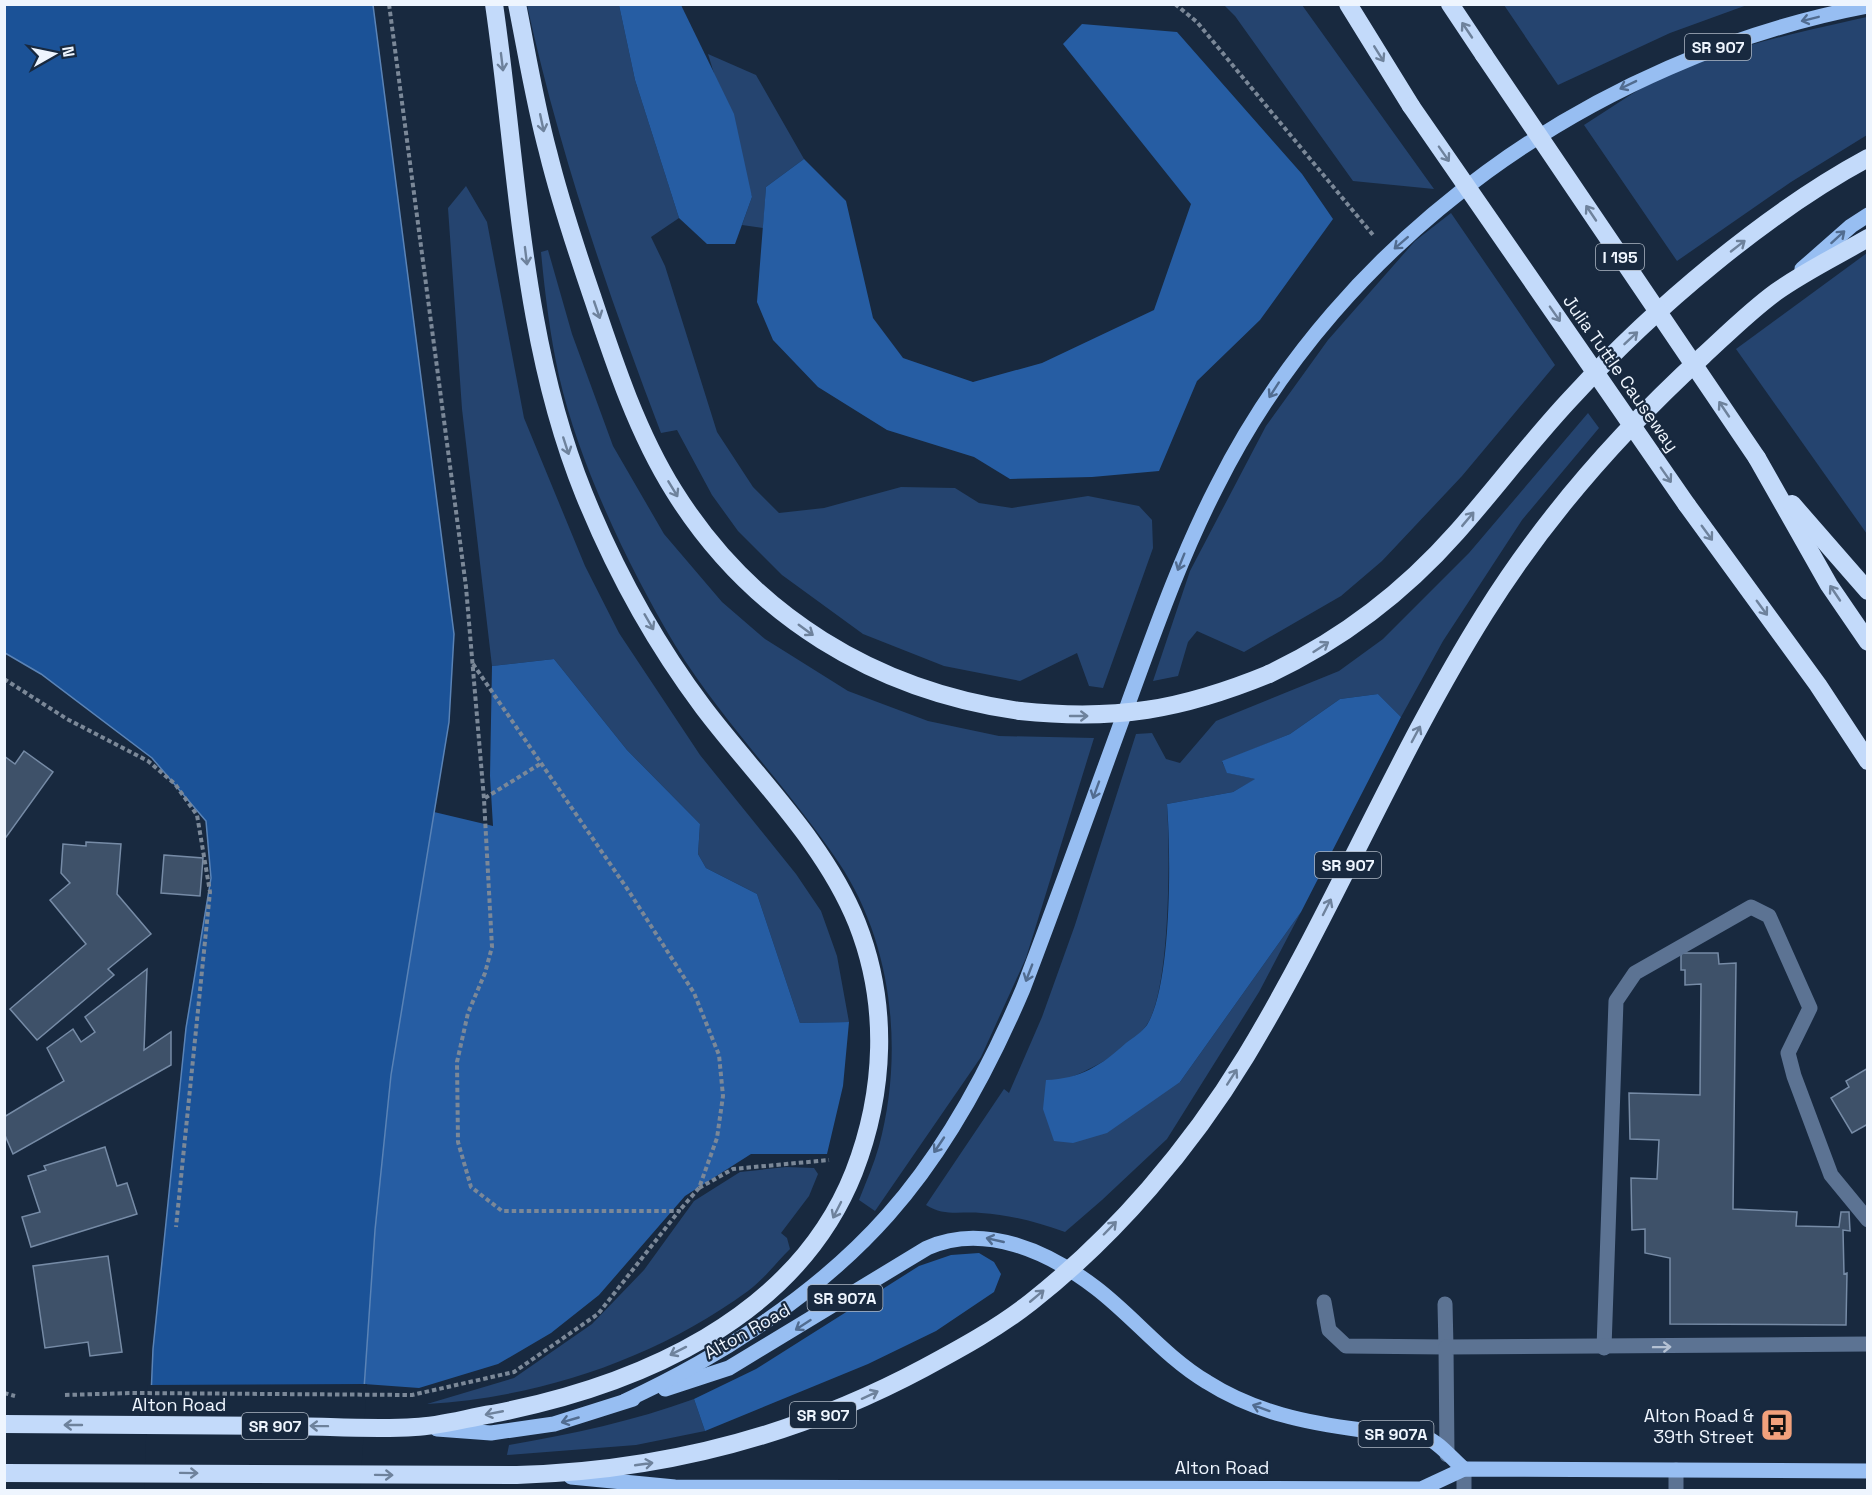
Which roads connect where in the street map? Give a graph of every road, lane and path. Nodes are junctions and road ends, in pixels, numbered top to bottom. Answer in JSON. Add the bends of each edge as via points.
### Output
{"nodes":[{"id":1,"x":389,"y":4,"type":"edge"},
{"id":2,"x":494,"y":4,"type":"edge"},
{"id":3,"x":517,"y":4,"type":"edge"},
{"id":4,"x":1175,"y":4,"type":"edge"},
{"id":5,"x":1348,"y":4,"type":"edge"},
{"id":6,"x":1450,"y":4,"type":"edge"},
{"id":7,"x":1868,"y":6,"type":"edge"},
{"id":8,"x":1868,"y":158,"type":"edge"},
{"id":9,"x":1868,"y":215,"type":"edge"},
{"id":10,"x":1868,"y":238,"type":"edge"},
{"id":11,"x":1389,"y":254,"type":"junction"},
{"id":12,"x":1780,"y":290,"type":"junction"},
{"id":13,"x":1766,"y":475,"type":"junction"},
{"id":14,"x":1868,"y":591,"type":"edge"},
{"id":15,"x":1868,"y":642,"type":"edge"},
{"id":16,"x":472,"y":664,"type":"junction"},
{"id":17,"x":4,"y":679,"type":"edge"},
{"id":18,"x":1868,"y":761,"type":"edge"},
{"id":19,"x":540,"y":764,"type":"junction"},
{"id":20,"x":484,"y":798,"type":"junction"},
{"id":21,"x":860,"y":1156,"type":"junction"},
{"id":22,"x":699,"y":1188,"type":"junction"},
{"id":23,"x":679,"y":1211,"type":"junction"},
{"id":24,"x":1868,"y":1220,"type":"edge"},
{"id":25,"x":176,"y":1227,"type":"dead end"},
{"id":26,"x":1068,"y":1270,"type":"junction"},
{"id":27,"x":1324,"y":1302,"type":"dead end"},
{"id":28,"x":1445,"y":1304,"type":"dead end"},
{"id":29,"x":1868,"y":1344,"type":"edge"},
{"id":30,"x":1446,"y":1347,"type":"junction"},
{"id":31,"x":1604,"y":1348,"type":"junction"},
{"id":32,"x":4,"y":1393,"type":"edge"},
{"id":33,"x":54,"y":1396,"type":"dead end"},
{"id":34,"x":20,"y":1397,"type":"dead end"},
{"id":35,"x":625,"y":1401,"type":"junction"},
{"id":36,"x":4,"y":1424,"type":"edge"},
{"id":37,"x":419,"y":1427,"type":"junction"},
{"id":38,"x":1448,"y":1455,"type":"junction"},
{"id":39,"x":1464,"y":1469,"type":"junction"},
{"id":40,"x":1676,"y":1470,"type":"junction"},
{"id":41,"x":1868,"y":1471,"type":"edge"},
{"id":42,"x":4,"y":1473,"type":"edge"},
{"id":43,"x":544,"y":1475,"type":"junction"},
{"id":44,"x":821,"y":1488,"type":"edge"},
{"id":45,"x":1464,"y":1491,"type":"edge"},
{"id":46,"x":1676,"y":1491,"type":"edge"}],
"edges":[{"from":1,"to":16,"type":"path","via":[[466,587]]},
{"from":2,"to":21,"type":"highway","one_way":true,"via":[[537,337],[553,403],[582,489],[623,576],[663,645],[700,703],[826,864],[846,900],[867,953],[874,981],[879,1056],[873,1105]]},
{"from":3,"to":8,"type":"highway","one_way":true,"bridge":true,"via":[[548,151],[599,317],[651,448],[694,522],[754,588],[844,654],[939,695],[1063,716],[1150,711],[1193,702],[1306,656],[1387,600],[1456,533],[1575,393],[1631,338],[1756,232]]},
{"from":4,"to":11,"type":"path","via":[[1197,22]]},
{"from":5,"to":18,"type":"highway","name":"Julia Tuttle Causeway","one_way":true,"bridge":true,"via":[[1411,106]]},
{"from":13,"to":6,"type":"highway","number":"I 195","one_way":true,"bridge":true},
{"from":7,"to":11,"type":"main road","number":"SR 907","one_way":true,"via":[[1783,25],[1684,60],[1625,86],[1532,140]]},
{"from":12,"to":9,"type":"main road","number":"SR 907","one_way":true},
{"from":10,"to":12,"type":"highway"},
{"from":11,"to":35,"type":"main road","number":"SR 907","one_way":true,"via":[[1326,320],[1281,380],[1218,483],[1160,614],[1023,990],[998,1047],[944,1139],[888,1216],[815,1283],[769,1320],[710,1358]]},
{"from":26,"to":12,"type":"highway","number":"SR 907","one_way":true,"via":[[1167,1166],[1230,1081],[1299,962],[1448,676],[1528,549],[1651,404]]},
{"from":13,"to":14,"type":"highway"},
{"from":15,"to":13,"type":"highway","number":"I 195","one_way":true,"via":[[1829,585]]},
{"from":16,"to":19,"type":"path"},
{"from":16,"to":20,"type":"path"},
{"from":17,"to":25,"type":"path","via":[[68,719],[148,761],[176,784],[197,814],[210,892]]},
{"from":19,"to":20,"type":"path"},
{"from":19,"to":22,"type":"path","via":[[694,993],[719,1055],[723,1096],[717,1138]]},
{"from":20,"to":23,"type":"path","via":[[492,947],[468,1013],[457,1062],[458,1142],[471,1187],[502,1211]]},
{"from":21,"to":22,"type":"path","via":[[733,1169]]},
{"from":21,"to":37,"type":"highway","one_way":true,"via":[[836,1213],[807,1255],[775,1288],[717,1329],[607,1384],[541,1404]]},
{"from":22,"to":23,"type":"path"},
{"from":23,"to":33,"type":"path","via":[[598,1314],[514,1372],[412,1395],[132,1392]]},
{"from":24,"to":31,"type":"street","via":[[1831,1175],[1792,1069],[1788,1053],[1810,1008],[1769,916],[1751,907],[1635,973],[1616,1001]]},
{"from":26,"to":35,"type":"main road","name":"Alton Road","number":"SR 907A","one_way":true,"via":[[1032,1251],[992,1239],[970,1237],[938,1243],[729,1368]]},
{"from":38,"to":26,"type":"main road","name":"Alton Road","number":"SR 907A","one_way":true,"via":[[1426,1437],[1317,1424],[1238,1400],[1205,1382],[1098,1289]]},
{"from":43,"to":26,"type":"highway","number":"SR 907","one_way":true,"via":[[676,1459],[805,1423],[880,1391],[968,1344],[1027,1305]]},
{"from":27,"to":30,"type":"street","via":[[1329,1330],[1346,1346]]},
{"from":28,"to":30,"type":"street"},
{"from":31,"to":29,"type":"street","one_way":true},
{"from":30,"to":31,"type":"street"},
{"from":30,"to":38,"type":"street"},
{"from":32,"to":34,"type":"path"},
{"from":35,"to":37,"type":"main road","name":"Alton Road","number":"SR 907","one_way":true,"via":[[554,1424],[491,1433]]},
{"from":37,"to":36,"type":"highway","name":"Alton Road","number":"SR 907","one_way":true},
{"from":38,"to":39,"type":"main road","name":"Alton Road","number":"SR 907A"},
{"from":39,"to":40,"type":"main road","name":"Alton Road"},
{"from":39,"to":44,"type":"main road","name":"Alton Road","via":[[1421,1489]]},
{"from":39,"to":45,"type":"street"},
{"from":40,"to":41,"type":"main road","name":"Alton Road"},
{"from":40,"to":46,"type":"street"},
{"from":42,"to":43,"type":"highway","name":"Alton Road","number":"SR 907","one_way":true},
{"from":43,"to":44,"type":"main road","name":"Alton Road","via":[[675,1486]]}]}
